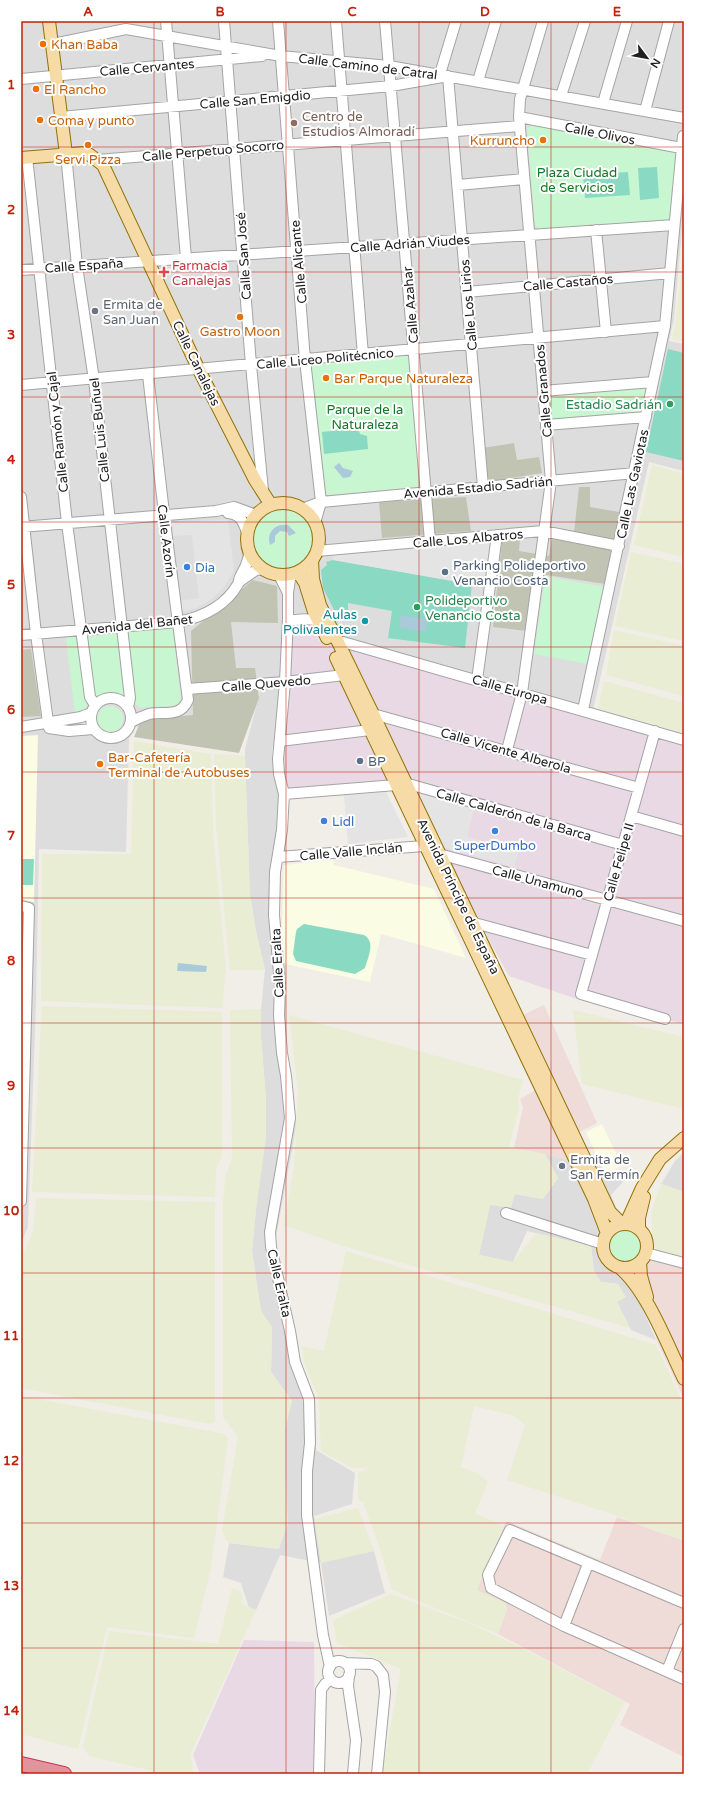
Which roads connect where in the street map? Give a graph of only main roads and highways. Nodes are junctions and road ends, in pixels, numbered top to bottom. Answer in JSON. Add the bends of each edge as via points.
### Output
{"nodes":[{"id":1,"x":50,"y":21,"type":"edge"},
{"id":2,"x":66,"y":154,"type":"junction"},
{"id":3,"x":24,"y":157,"type":"edge"},
{"id":4,"x":255,"y":480,"type":"junction"},
{"id":5,"x":263,"y":510,"type":"junction"},
{"id":6,"x":314,"y":556,"type":"junction"},
{"id":7,"x":296,"y":573,"type":"junction"},
{"id":8,"x":401,"y":784,"type":"junction"},
{"id":9,"x":684,"y":1138,"type":"edge"},
{"id":10,"x":623,"y":1224,"type":"junction"},
{"id":11,"x":639,"y":1229,"type":"junction"},
{"id":12,"x":605,"y":1239,"type":"junction"},
{"id":13,"x":643,"y":1257,"type":"junction"},
{"id":14,"x":619,"y":1267,"type":"junction"},
{"id":15,"x":652,"y":1314,"type":"junction"},
{"id":16,"x":684,"y":1379,"type":"edge"},
{"id":17,"x":21,"y":1764,"type":"edge"},
{"id":18,"x":64,"y":1774,"type":"edge"}],
"edges":[{"from":1,"to":2,"type":"main road"},
{"from":2,"to":3,"type":"main road"},
{"from":2,"to":4,"type":"main road","name":"Calle Canalejas","via":[[84,153],[103,165],[199,370]]},
{"from":4,"to":5,"type":"main road","name":"Calle Canalejas"},
{"from":4,"to":5,"type":"main road","name":"Calle Canalejas","via":[[263,492]]},
{"from":5,"to":6,"type":"main road","via":[[287,504],[310,515],[319,537]]},
{"from":5,"to":7,"type":"main road","via":[[250,523],[247,542],[252,559],[263,569],[279,575]]},
{"from":6,"to":7,"type":"main road","via":[[306,567]]},
{"from":6,"to":8,"type":"main road","name":"Avenida Príncipe de España","via":[[317,596],[373,714]]},
{"from":7,"to":8,"type":"main road","name":"Avenida Príncipe de España","via":[[305,583],[318,621],[370,730]]},
{"from":8,"to":10,"type":"main road","name":"Avenida Príncipe de España","via":[[439,854],[610,1212]]},
{"from":8,"to":12,"type":"main road","name":"Avenida Príncipe de España","via":[[424,846],[594,1199]]},
{"from":9,"to":10,"type":"main road","via":[[660,1159]]},
{"from":9,"to":11,"type":"main road","via":[[670,1154],[644,1197]]},
{"from":10,"to":11,"type":"main road"},
{"from":10,"to":12,"type":"main road","via":[[611,1230]]},
{"from":11,"to":13,"type":"main road","via":[[647,1245]]},
{"from":12,"to":14,"type":"main road","via":[[606,1257]]},
{"from":13,"to":14,"type":"main road","via":[[631,1267]]},
{"from":13,"to":15,"type":"main road","via":[[641,1276]]},
{"from":14,"to":15,"type":"main road","via":[[637,1288]]},
{"from":15,"to":16,"type":"main road"},
{"from":17,"to":18,"type":"highway"}]}
